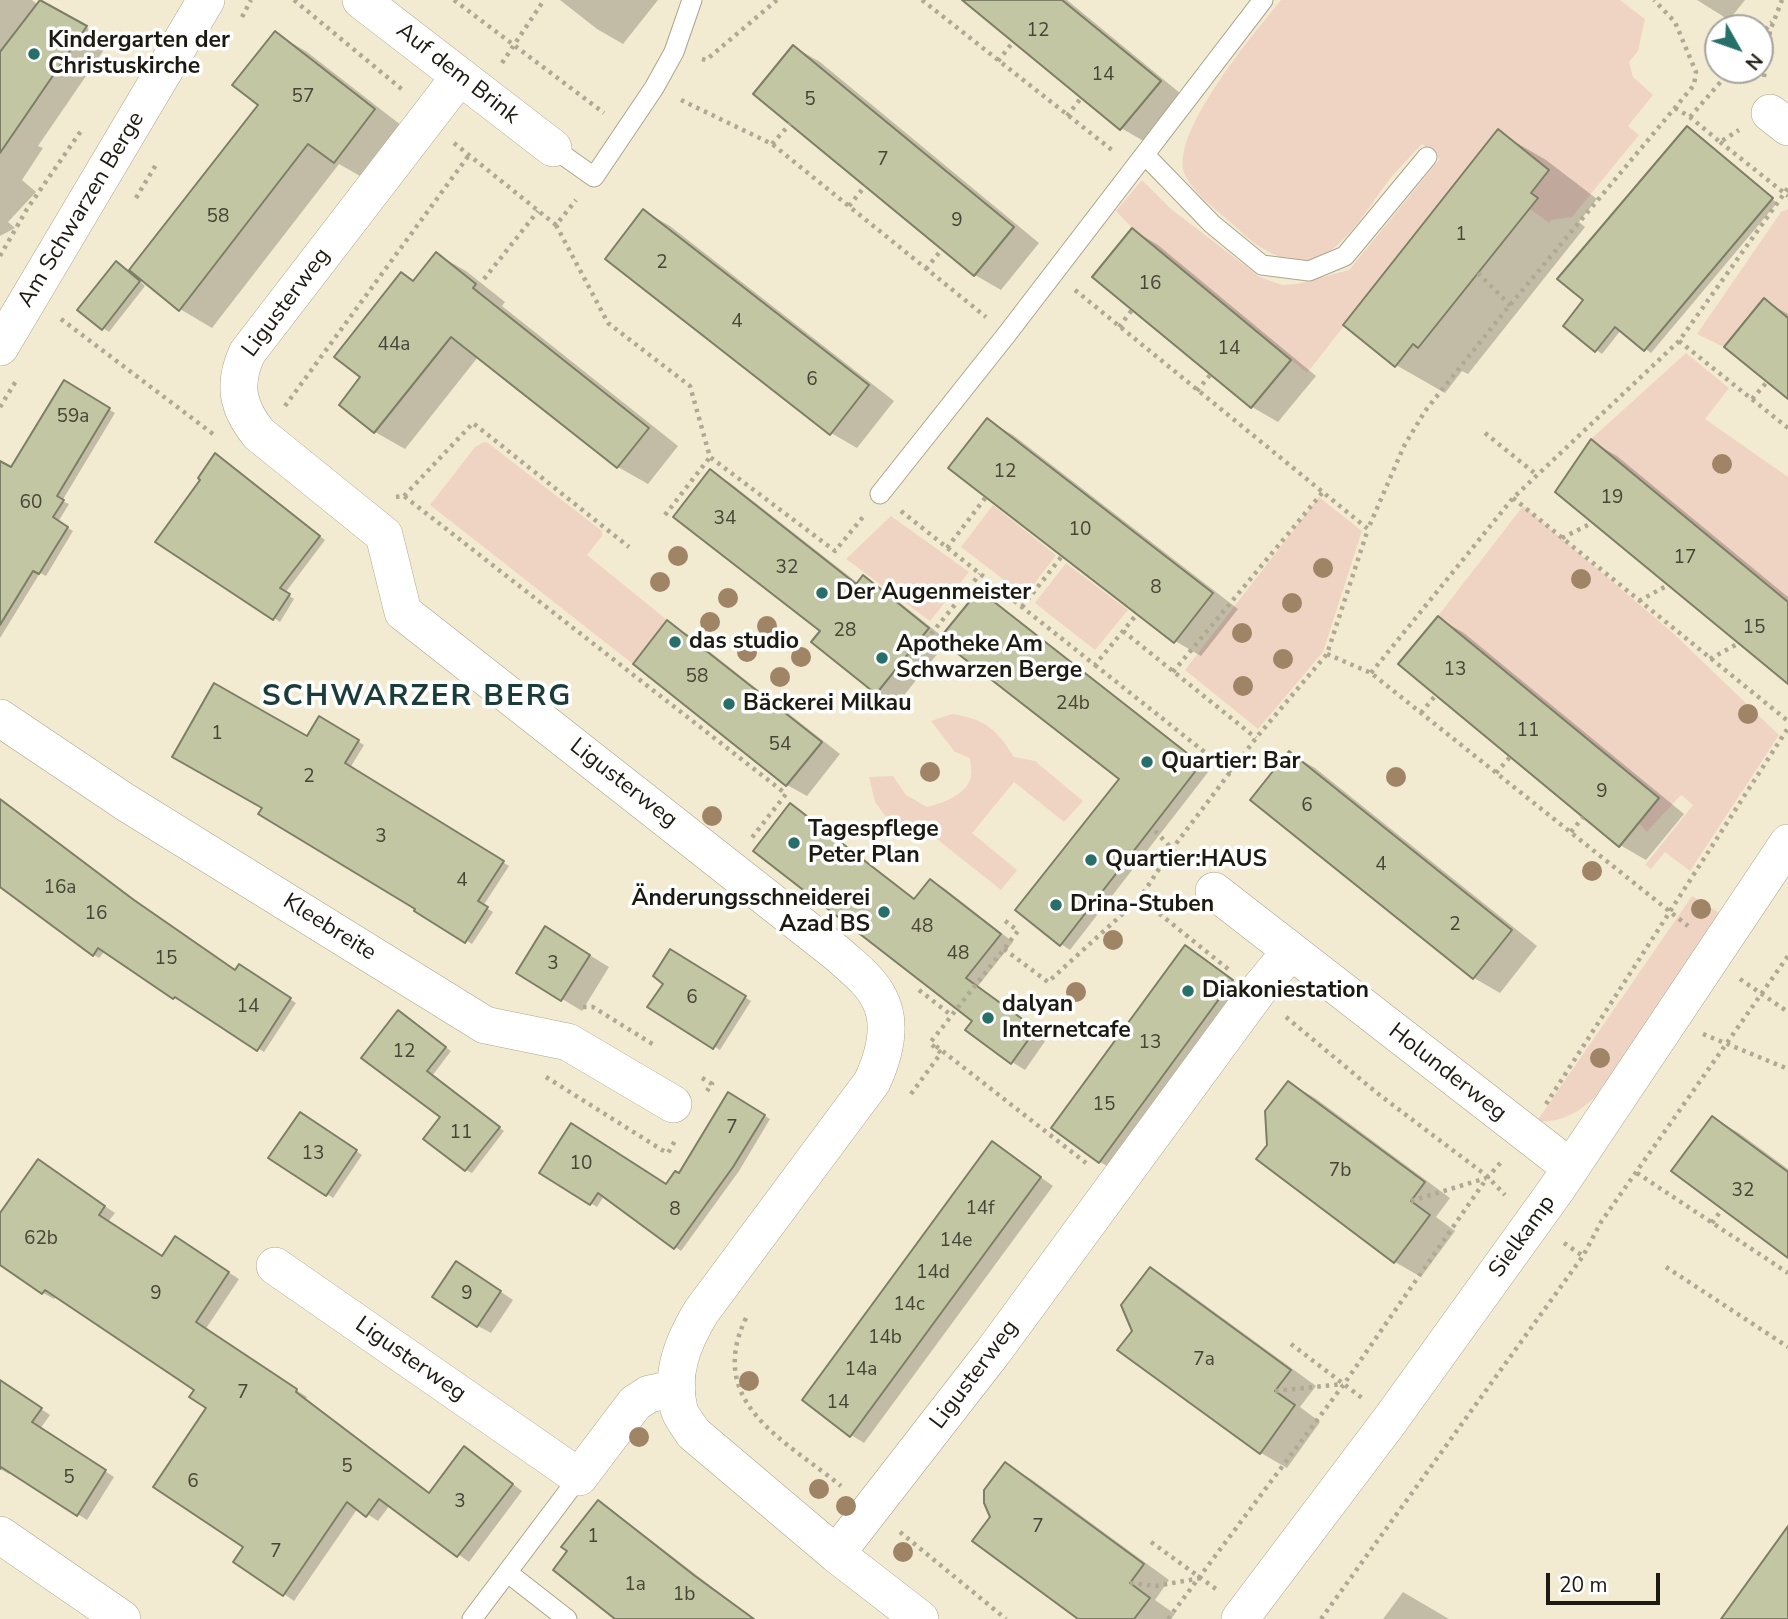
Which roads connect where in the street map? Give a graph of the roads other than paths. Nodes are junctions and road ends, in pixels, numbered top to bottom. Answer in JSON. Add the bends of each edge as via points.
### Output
{"nodes":[{"id":1,"x":206,"y":0,"type":"edge"},
{"id":2,"x":361,"y":0,"type":"edge"},
{"id":3,"x":692,"y":0,"type":"edge"},
{"id":4,"x":1263,"y":0,"type":"edge"},
{"id":5,"x":471,"y":84,"type":"junction"},
{"id":6,"x":553,"y":148,"type":"joint"},
{"id":7,"x":1427,"y":157,"type":"dead end"},
{"id":8,"x":1140,"y":161,"type":"junction"},
{"id":9,"x":0,"y":347,"type":"edge"},
{"id":10,"x":880,"y":495,"type":"road end"},
{"id":11,"x":0,"y":718,"type":"edge"},
{"id":12,"x":1788,"y":843,"type":"edge"},
{"id":13,"x":1214,"y":891,"type":"dead end"},
{"id":14,"x":1290,"y":952,"type":"junction"},
{"id":15,"x":673,"y":1104,"type":"dead end"},
{"id":16,"x":1571,"y":1168,"type":"junction"},
{"id":17,"x":275,"y":1266,"type":"dead end"},
{"id":18,"x":677,"y":1388,"type":"junction"},
{"id":19,"x":579,"y":1477,"type":"junction"},
{"id":20,"x":0,"y":1535,"type":"edge"},
{"id":21,"x":836,"y":1554,"type":"junction"},
{"id":22,"x":508,"y":1573,"type":"junction"},
{"id":23,"x":122,"y":1619,"type":"edge"},
{"id":24,"x":472,"y":1619,"type":"edge"},
{"id":25,"x":567,"y":1619,"type":"edge"},
{"id":26,"x":920,"y":1619,"type":"edge"},
{"id":27,"x":1240,"y":1619,"type":"edge"}],
"edges":[{"from":1,"to":9,"type":"street","name":"Am Schwarzen Berge"},
{"from":2,"to":5,"type":"street","name":"Auf dem Brink"},
{"from":3,"to":6,"type":"lane","via":[[674,52],[594,177]]},
{"from":4,"to":8,"type":"lane"},
{"from":5,"to":6,"type":"street","name":"Auf dem Brink"},
{"from":5,"to":18,"type":"street","name":"Ligusterweg","via":[[247,353],[238,373],[239,396],[246,419],[259,434],[384,535],[403,612],[838,954],[879,998],[886,1044],[872,1082],[701,1312],[677,1359]]},
{"from":7,"to":8,"type":"lane","via":[[1345,256],[1309,271],[1262,265]]},
{"from":8,"to":10,"type":"lane"},
{"from":11,"to":15,"type":"street","name":"Kleebreite","via":[[125,802],[485,1025],[568,1042]]},
{"from":12,"to":16,"type":"street","name":"Sielkamp"},
{"from":13,"to":14,"type":"street","name":"Holunderweg"},
{"from":14,"to":16,"type":"street","name":"Holunderweg"},
{"from":14,"to":21,"type":"street","name":"Ligusterweg","via":[[993,1352]]},
{"from":16,"to":27,"type":"street","name":"Sielkamp"},
{"from":17,"to":19,"type":"street","name":"Ligusterweg"},
{"from":18,"to":19,"type":"street","via":[[649,1394],[635,1403]]},
{"from":18,"to":21,"type":"street","name":"Ligusterweg","via":[[679,1411],[693,1433]]},
{"from":19,"to":22,"type":"lane"},
{"from":20,"to":23,"type":"street"},
{"from":21,"to":26,"type":"street","name":"Ligusterweg"},
{"from":22,"to":24,"type":"lane"},
{"from":22,"to":25,"type":"lane"}]}
